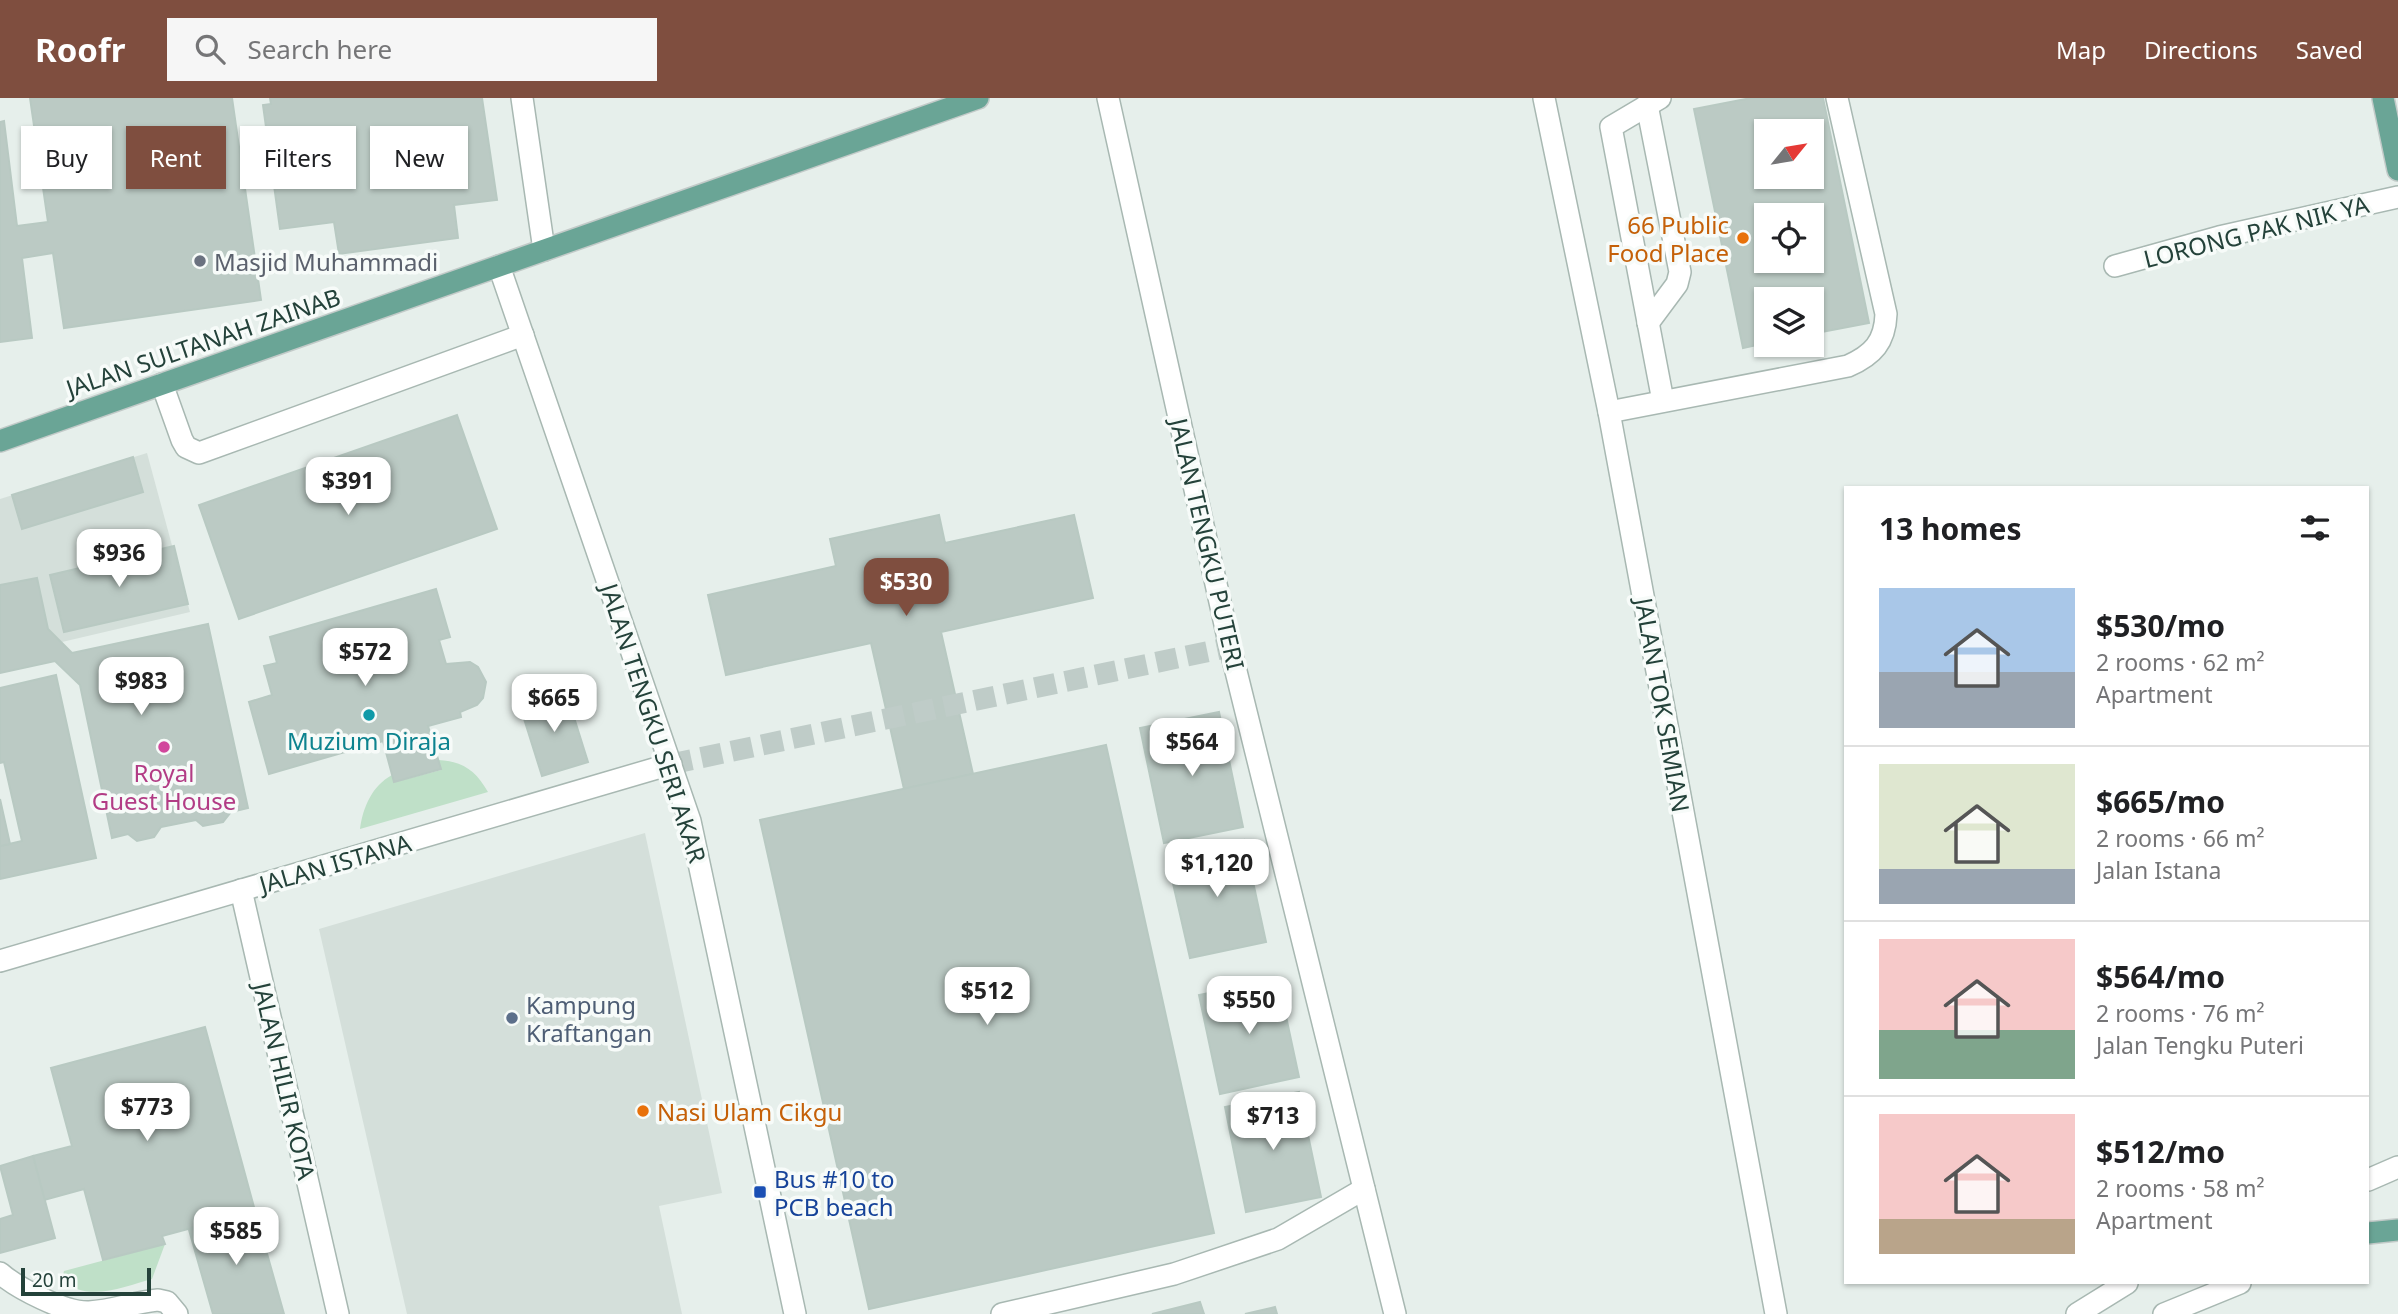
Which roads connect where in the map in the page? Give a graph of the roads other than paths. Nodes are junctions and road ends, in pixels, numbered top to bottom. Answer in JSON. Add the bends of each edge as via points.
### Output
{"nodes":[{"id":1,"x":522,"y":98,"type":"edge"},
{"id":2,"x":978,"y":98,"type":"edge"},
{"id":3,"x":1108,"y":98,"type":"edge"},
{"id":4,"x":1544,"y":98,"type":"edge"},
{"id":5,"x":1837,"y":98,"type":"edge"},
{"id":6,"x":2384,"y":98,"type":"edge"},
{"id":7,"x":1653,"y":102,"type":"edge"},
{"id":8,"x":2398,"y":170,"type":"edge"},
{"id":9,"x":2398,"y":197,"type":"edge"},
{"id":10,"x":544,"y":250,"type":"junction"},
{"id":11,"x":499,"y":266,"type":"junction"},
{"id":12,"x":2115,"y":266,"type":"dead end"},
{"id":13,"x":1648,"y":323,"type":"junction"},
{"id":14,"x":523,"y":335,"type":"junction"},
{"id":15,"x":162,"y":384,"type":"junction"},
{"id":16,"x":1663,"y":401,"type":"junction"},
{"id":17,"x":1609,"y":412,"type":"junction"},
{"id":18,"x":0,"y":441,"type":"edge"},
{"id":19,"x":671,"y":764,"type":"junction"},
{"id":20,"x":241,"y":890,"type":"junction"},
{"id":21,"x":0,"y":961,"type":"edge"},
{"id":22,"x":2398,"y":1167,"type":"edge"},
{"id":23,"x":2369,"y":1180,"type":"edge"},
{"id":24,"x":1364,"y":1189,"type":"junction"},
{"id":25,"x":2398,"y":1218,"type":"edge"},
{"id":26,"x":2398,"y":1230,"type":"edge"},
{"id":27,"x":2369,"y":1232,"type":"edge"},
{"id":28,"x":2369,"y":1232,"type":"edge"},
{"id":29,"x":0,"y":1273,"type":"edge"},
{"id":30,"x":2125,"y":1284,"type":"edge"},
{"id":31,"x":2238,"y":1284,"type":"edge"},
{"id":32,"x":2086,"y":1300,"type":"edge"},
{"id":33,"x":177,"y":1314,"type":"edge"},
{"id":34,"x":338,"y":1314,"type":"edge"},
{"id":35,"x":795,"y":1314,"type":"edge"},
{"id":36,"x":1002,"y":1314,"type":"edge"},
{"id":37,"x":1395,"y":1314,"type":"edge"},
{"id":38,"x":1776,"y":1314,"type":"edge"},
{"id":39,"x":2164,"y":1314,"type":"edge"}],
"edges":[{"from":1,"to":10,"type":"street"},
{"from":2,"to":10,"type":"main road","name":"JALAN SULTANAH ZAINAB"},
{"from":3,"to":24,"type":"street","name":"JALAN TENGKU PUTERI","via":[[1230,647]]},
{"from":4,"to":17,"type":"street","name":"JALAN TOK SEMIAN"},
{"from":5,"to":16,"type":"street","via":[[1886,314],[1885,333],[1878,346],[1848,366]]},
{"from":6,"to":8,"type":"main road"},
{"from":7,"to":13,"type":"street","via":[[1680,272],[1677,284]]},
{"from":7,"to":13,"type":"street","via":[[1611,127]]},
{"from":9,"to":12,"type":"street","name":"LORONG PAK NIK YA","via":[[2219,237]]},
{"from":10,"to":11,"type":"main road","name":"JALAN SULTANAH ZAINAB"},
{"from":11,"to":14,"type":"street","name":"JALAN TENGKU SERI AKAR"},
{"from":11,"to":15,"type":"main road","name":"JALAN SULTANAH ZAINAB"},
{"from":13,"to":16,"type":"street"},
{"from":14,"to":15,"type":"street","via":[[199,453],[182,440]]},
{"from":14,"to":19,"type":"street","name":"JALAN TENGKU SERI AKAR"},
{"from":15,"to":18,"type":"main road","name":"JALAN SULTANAH ZAINAB"},
{"from":16,"to":17,"type":"street"},
{"from":17,"to":38,"type":"street","name":"JALAN TOK SEMIAN"},
{"from":19,"to":20,"type":"street","name":"JALAN ISTANA"},
{"from":19,"to":35,"type":"street","name":"JALAN TENGKU SERI AKAR","via":[[700,856]]},
{"from":20,"to":21,"type":"street","name":"JALAN ISTANA"},
{"from":20,"to":34,"type":"street","name":"JALAN HILIR KOTA"},
{"from":22,"to":23,"type":"street"},
{"from":24,"to":36,"type":"street","via":[[1278,1239],[1174,1274]]},
{"from":24,"to":37,"type":"street","name":"JALAN TENGKU PUTERI"},
{"from":25,"to":27,"type":"street"},
{"from":26,"to":28,"type":"main road"},
{"from":29,"to":33,"type":"street","via":[[10,1282],[76,1311],[158,1300]]},
{"from":30,"to":32,"type":"street"},
{"from":31,"to":39,"type":"street"}]}
